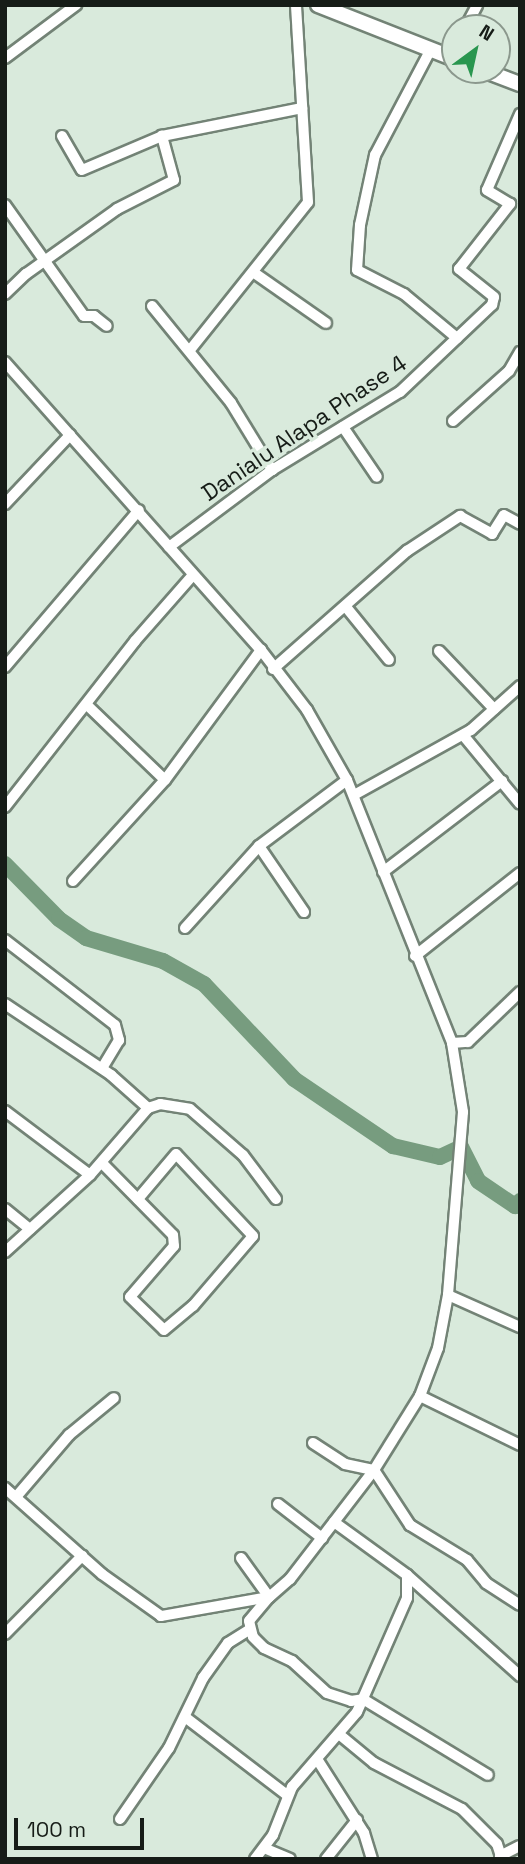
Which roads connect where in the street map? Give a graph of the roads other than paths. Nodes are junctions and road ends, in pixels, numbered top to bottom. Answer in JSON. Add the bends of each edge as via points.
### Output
{"nodes":[{"id":1,"x":76,"y":5,"type":"edge"},
{"id":2,"x":296,"y":5,"type":"edge"},
{"id":3,"x":318,"y":5,"type":"edge"},
{"id":4,"x":64,"y":9,"type":"edge"},
{"id":5,"x":343,"y":9,"type":"edge"},
{"id":6,"x":431,"y":49,"type":"junction"},
{"id":7,"x":441,"y":51,"type":"edge"},
{"id":8,"x":5,"y":58,"type":"edge"},
{"id":9,"x":302,"y":108,"type":"junction"},
{"id":10,"x":520,"y":114,"type":"edge"},
{"id":11,"x":62,"y":136,"type":"dead end"},
{"id":12,"x":162,"y":136,"type":"junction"},
{"id":13,"x":5,"y":205,"type":"edge"},
{"id":14,"x":46,"y":259,"type":"junction"},
{"id":15,"x":253,"y":272,"type":"junction"},
{"id":16,"x":5,"y":294,"type":"edge"},
{"id":17,"x":152,"y":306,"type":"dead end"},
{"id":18,"x":326,"y":323,"type":"dead end"},
{"id":19,"x":107,"y":326,"type":"dead end"},
{"id":20,"x":457,"y":338,"type":"junction"},
{"id":21,"x":190,"y":350,"type":"junction"},
{"id":22,"x":520,"y":352,"type":"edge"},
{"id":23,"x":5,"y":362,"type":"edge"},
{"id":24,"x":514,"y":373,"type":"edge"},
{"id":25,"x":453,"y":421,"type":"dead end"},
{"id":26,"x":343,"y":427,"type":"junction"},
{"id":27,"x":69,"y":435,"type":"junction"},
{"id":28,"x":272,"y":470,"type":"junction"},
{"id":29,"x":377,"y":477,"type":"dead end"},
{"id":30,"x":5,"y":504,"type":"edge"},
{"id":31,"x":139,"y":510,"type":"junction"},
{"id":32,"x":520,"y":524,"type":"edge"},
{"id":33,"x":169,"y":547,"type":"junction"},
{"id":34,"x":193,"y":575,"type":"junction"},
{"id":35,"x":346,"y":607,"type":"junction"},
{"id":36,"x":261,"y":650,"type":"junction"},
{"id":37,"x":439,"y":650,"type":"dead end"},
{"id":38,"x":389,"y":660,"type":"dead end"},
{"id":39,"x":5,"y":667,"type":"edge"},
{"id":40,"x":273,"y":669,"type":"junction"},
{"id":41,"x":520,"y":686,"type":"edge"},
{"id":42,"x":87,"y":705,"type":"junction"},
{"id":43,"x":494,"y":709,"type":"junction"},
{"id":44,"x":463,"y":735,"type":"junction"},
{"id":45,"x":165,"y":780,"type":"junction"},
{"id":46,"x":348,"y":780,"type":"junction"},
{"id":47,"x":502,"y":781,"type":"junction"},
{"id":48,"x":354,"y":795,"type":"junction"},
{"id":49,"x":520,"y":804,"type":"edge"},
{"id":50,"x":5,"y":807,"type":"edge"},
{"id":51,"x":259,"y":846,"type":"junction"},
{"id":52,"x":383,"y":872,"type":"junction"},
{"id":53,"x":520,"y":873,"type":"edge"},
{"id":54,"x":73,"y":881,"type":"dead end"},
{"id":55,"x":304,"y":912,"type":"dead end"},
{"id":56,"x":186,"y":928,"type":"dead end"},
{"id":57,"x":5,"y":940,"type":"edge"},
{"id":58,"x":415,"y":956,"type":"junction"},
{"id":59,"x":520,"y":992,"type":"edge"},
{"id":60,"x":7,"y":1010,"type":"edge"},
{"id":61,"x":452,"y":1043,"type":"junction"},
{"id":62,"x":102,"y":1069,"type":"junction"},
{"id":63,"x":148,"y":1108,"type":"junction"},
{"id":64,"x":5,"y":1111,"type":"edge"},
{"id":65,"x":102,"y":1163,"type":"junction"},
{"id":66,"x":90,"y":1175,"type":"junction"},
{"id":67,"x":133,"y":1195,"type":"junction"},
{"id":68,"x":276,"y":1199,"type":"dead end"},
{"id":69,"x":5,"y":1209,"type":"edge"},
{"id":70,"x":30,"y":1228,"type":"junction"},
{"id":71,"x":5,"y":1252,"type":"edge"},
{"id":72,"x":448,"y":1295,"type":"junction"},
{"id":73,"x":520,"y":1327,"type":"edge"},
{"id":74,"x":419,"y":1395,"type":"junction"},
{"id":75,"x":114,"y":1398,"type":"dead end"},
{"id":76,"x":313,"y":1443,"type":"dead end"},
{"id":77,"x":520,"y":1445,"type":"edge"},
{"id":78,"x":374,"y":1469,"type":"junction"},
{"id":79,"x":5,"y":1488,"type":"edge"},
{"id":80,"x":16,"y":1497,"type":"junction"},
{"id":81,"x":278,"y":1504,"type":"dead end"},
{"id":82,"x":334,"y":1522,"type":"junction"},
{"id":83,"x":322,"y":1538,"type":"junction"},
{"id":84,"x":82,"y":1556,"type":"junction"},
{"id":85,"x":241,"y":1558,"type":"dead end"},
{"id":86,"x":407,"y":1576,"type":"junction"},
{"id":87,"x":269,"y":1597,"type":"junction"},
{"id":88,"x":520,"y":1605,"type":"edge"},
{"id":89,"x":5,"y":1616,"type":"edge"},
{"id":90,"x":16,"y":1625,"type":"junction"},
{"id":91,"x":249,"y":1630,"type":"junction"},
{"id":92,"x":5,"y":1634,"type":"edge"},
{"id":93,"x":520,"y":1676,"type":"edge"},
{"id":94,"x":363,"y":1699,"type":"junction"},
{"id":95,"x":185,"y":1717,"type":"junction"},
{"id":96,"x":340,"y":1735,"type":"junction"},
{"id":97,"x":317,"y":1759,"type":"junction"},
{"id":98,"x":488,"y":1774,"type":"dead end"},
{"id":99,"x":287,"y":1795,"type":"junction"},
{"id":100,"x":120,"y":1819,"type":"dead end"},
{"id":101,"x":357,"y":1819,"type":"junction"},
{"id":102,"x":520,"y":1846,"type":"edge"},
{"id":103,"x":264,"y":1848,"type":"junction"},
{"id":104,"x":501,"y":1857,"type":"edge"},
{"id":105,"x":255,"y":1859,"type":"edge"},
{"id":106,"x":290,"y":1859,"type":"edge"},
{"id":107,"x":327,"y":1859,"type":"edge"},
{"id":108,"x":372,"y":1859,"type":"edge"}],
"edges":[{"from":1,"to":4,"type":"street"},
{"from":2,"to":9,"type":"street"},
{"from":3,"to":5,"type":"street"},
{"from":4,"to":8,"type":"street"},
{"from":5,"to":6,"type":"street"},
{"from":6,"to":7,"type":"street"},
{"from":6,"to":20,"type":"street","via":[[375,155],[360,225],[357,270],[404,294]]},
{"from":9,"to":12,"type":"street"},
{"from":9,"to":15,"type":"street","via":[[308,202]]},
{"from":10,"to":20,"type":"street","name":"Danialu Alapa Phase 4","via":[[487,190],[510,204],[459,268],[494,301]]},
{"from":11,"to":12,"type":"street","via":[[82,170]]},
{"from":12,"to":14,"type":"street","via":[[174,180],[117,209]]},
{"from":13,"to":14,"type":"street"},
{"from":14,"to":16,"type":"street"},
{"from":14,"to":19,"type":"street","via":[[84,316],[94,316]]},
{"from":15,"to":18,"type":"street"},
{"from":15,"to":21,"type":"street"},
{"from":17,"to":21,"type":"street"},
{"from":20,"to":26,"type":"street","name":"Danialu Alapa Phase 4","via":[[417,378]]},
{"from":21,"to":28,"type":"street","via":[[231,403]]},
{"from":22,"to":24,"type":"street"},
{"from":23,"to":27,"type":"street"},
{"from":24,"to":25,"type":"street"},
{"from":26,"to":28,"type":"street","name":"Danialu Alapa Phase 4"},
{"from":26,"to":29,"type":"street"},
{"from":27,"to":30,"type":"street"},
{"from":27,"to":31,"type":"street"},
{"from":28,"to":33,"type":"street","name":"Danialu Alapa Phase 4"},
{"from":31,"to":33,"type":"street"},
{"from":31,"to":39,"type":"street"},
{"from":32,"to":35,"type":"street","via":[[504,515],[492,534],[460,516],[407,551]]},
{"from":33,"to":34,"type":"street"},
{"from":34,"to":36,"type":"street"},
{"from":34,"to":42,"type":"street"},
{"from":35,"to":38,"type":"street"},
{"from":35,"to":40,"type":"street"},
{"from":36,"to":40,"type":"street"},
{"from":36,"to":45,"type":"street"},
{"from":37,"to":43,"type":"street"},
{"from":40,"to":46,"type":"street","via":[[307,710]]},
{"from":41,"to":43,"type":"street"},
{"from":42,"to":45,"type":"street"},
{"from":42,"to":50,"type":"street"},
{"from":43,"to":44,"type":"street"},
{"from":44,"to":47,"type":"street"},
{"from":44,"to":48,"type":"street"},
{"from":45,"to":54,"type":"street"},
{"from":46,"to":48,"type":"street"},
{"from":46,"to":51,"type":"street"},
{"from":47,"to":49,"type":"street"},
{"from":47,"to":52,"type":"street"},
{"from":48,"to":52,"type":"street"},
{"from":51,"to":55,"type":"street"},
{"from":51,"to":56,"type":"street"},
{"from":52,"to":58,"type":"street"},
{"from":53,"to":58,"type":"street"},
{"from":57,"to":62,"type":"street","via":[[115,1025],[119,1040]]},
{"from":58,"to":61,"type":"street"},
{"from":59,"to":61,"type":"street","via":[[468,1042]]},
{"from":60,"to":62,"type":"street"},
{"from":61,"to":72,"type":"street","via":[[463,1112]]},
{"from":62,"to":63,"type":"street"},
{"from":63,"to":65,"type":"street"},
{"from":63,"to":68,"type":"street","via":[[175,1103],[190,1109],[243,1155]]},
{"from":64,"to":66,"type":"street"},
{"from":65,"to":66,"type":"street"},
{"from":65,"to":67,"type":"street"},
{"from":66,"to":70,"type":"street"},
{"from":67,"to":67,"type":"street","via":[[176,1154],[253,1236],[193,1306],[164,1330],[130,1297],[174,1246],[173,1235]]},
{"from":69,"to":70,"type":"street"},
{"from":70,"to":71,"type":"street"},
{"from":72,"to":73,"type":"street"},
{"from":72,"to":74,"type":"street","via":[[438,1348]]},
{"from":74,"to":77,"type":"street"},
{"from":74,"to":78,"type":"street"},
{"from":75,"to":80,"type":"street","via":[[69,1435]]},
{"from":76,"to":78,"type":"street","via":[[345,1464]]},
{"from":78,"to":82,"type":"street"},
{"from":78,"to":88,"type":"street","via":[[410,1525],[467,1560],[486,1583]]},
{"from":79,"to":80,"type":"street"},
{"from":80,"to":84,"type":"street"},
{"from":81,"to":83,"type":"street"},
{"from":82,"to":83,"type":"street"},
{"from":82,"to":86,"type":"street"},
{"from":83,"to":87,"type":"street","via":[[290,1579]]},
{"from":84,"to":87,"type":"street","via":[[161,1616]]},
{"from":84,"to":90,"type":"street"},
{"from":85,"to":87,"type":"street"},
{"from":86,"to":93,"type":"street"},
{"from":86,"to":94,"type":"street","via":[[407,1598]]},
{"from":87,"to":91,"type":"street","via":[[252,1615]]},
{"from":89,"to":90,"type":"street"},
{"from":90,"to":92,"type":"street"},
{"from":91,"to":94,"type":"street","via":[[264,1648],[286,1657],[327,1693],[351,1701]]},
{"from":91,"to":95,"type":"street","via":[[228,1643],[203,1678]]},
{"from":94,"to":96,"type":"street"},
{"from":94,"to":98,"type":"street"},
{"from":95,"to":99,"type":"street"},
{"from":95,"to":100,"type":"street"},
{"from":96,"to":97,"type":"street"},
{"from":96,"to":104,"type":"street","via":[[374,1763],[463,1810],[497,1844]]},
{"from":97,"to":99,"type":"street"},
{"from":97,"to":101,"type":"street"},
{"from":99,"to":103,"type":"street"},
{"from":101,"to":107,"type":"street"},
{"from":101,"to":108,"type":"street"},
{"from":102,"to":104,"type":"street"},
{"from":103,"to":105,"type":"street"},
{"from":103,"to":106,"type":"street"}]}
